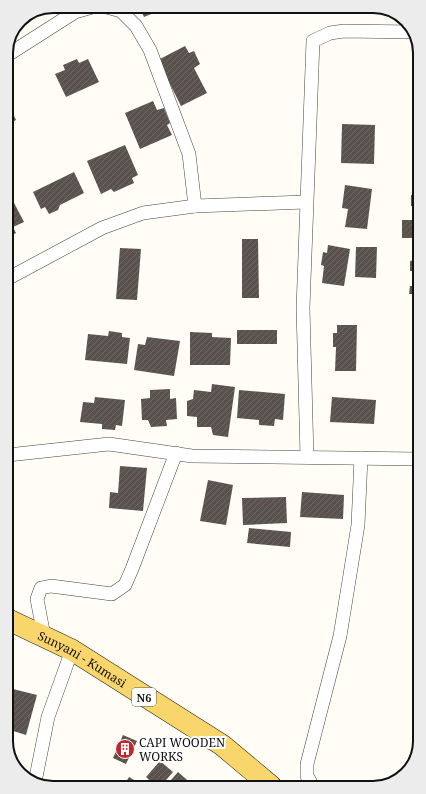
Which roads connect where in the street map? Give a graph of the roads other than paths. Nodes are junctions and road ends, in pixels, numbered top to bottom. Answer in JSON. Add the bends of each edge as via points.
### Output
{"nodes":[{"id":1,"x":73,"y":13,"type":"edge"},
{"id":2,"x":123,"y":13,"type":"edge"},
{"id":3,"x":407,"y":32,"type":"edge"},
{"id":4,"x":13,"y":52,"type":"edge"},
{"id":5,"x":306,"y":202,"type":"junction"},
{"id":6,"x":195,"y":206,"type":"junction"},
{"id":7,"x":13,"y":276,"type":"edge"},
{"id":8,"x":176,"y":453,"type":"junction"},
{"id":9,"x":13,"y":454,"type":"edge"},
{"id":10,"x":308,"y":457,"type":"junction"},
{"id":11,"x":362,"y":458,"type":"junction"},
{"id":12,"x":413,"y":459,"type":"edge"},
{"id":13,"x":13,"y":622,"type":"edge"},
{"id":14,"x":44,"y":636,"type":"junction"},
{"id":15,"x":72,"y":650,"type":"junction"},
{"id":16,"x":36,"y":777,"type":"edge"},
{"id":17,"x":264,"y":781,"type":"edge"},
{"id":18,"x":310,"y":781,"type":"edge"}],
"edges":[{"from":1,"to":4,"type":"street"},
{"from":2,"to":6,"type":"street","via":[[136,26],[150,50],[189,154]]},
{"from":3,"to":5,"type":"street","via":[[344,31],[330,33],[313,41]]},
{"from":5,"to":6,"type":"street"},
{"from":5,"to":10,"type":"street","via":[[303,308]]},
{"from":6,"to":7,"type":"street","via":[[143,213],[102,228]]},
{"from":8,"to":9,"type":"street","via":[[109,444]]},
{"from":8,"to":10,"type":"street","via":[[192,456]]},
{"from":8,"to":14,"type":"street","via":[[140,553],[125,585],[112,594],[51,586],[42,588],[37,599]]},
{"from":10,"to":11,"type":"street"},
{"from":11,"to":12,"type":"street"},
{"from":11,"to":18,"type":"street","via":[[358,525],[340,636],[307,764]]},
{"from":13,"to":14,"type":"main road","name":"Sunyani - Kumasi","number":"N6"},
{"from":14,"to":15,"type":"main road","name":"Sunyani - Kumasi","number":"N6"},
{"from":15,"to":16,"type":"street","via":[[48,717]]},
{"from":15,"to":17,"type":"main road","name":"Sunyani - Kumasi","number":"N6","via":[[222,745]]}]}
